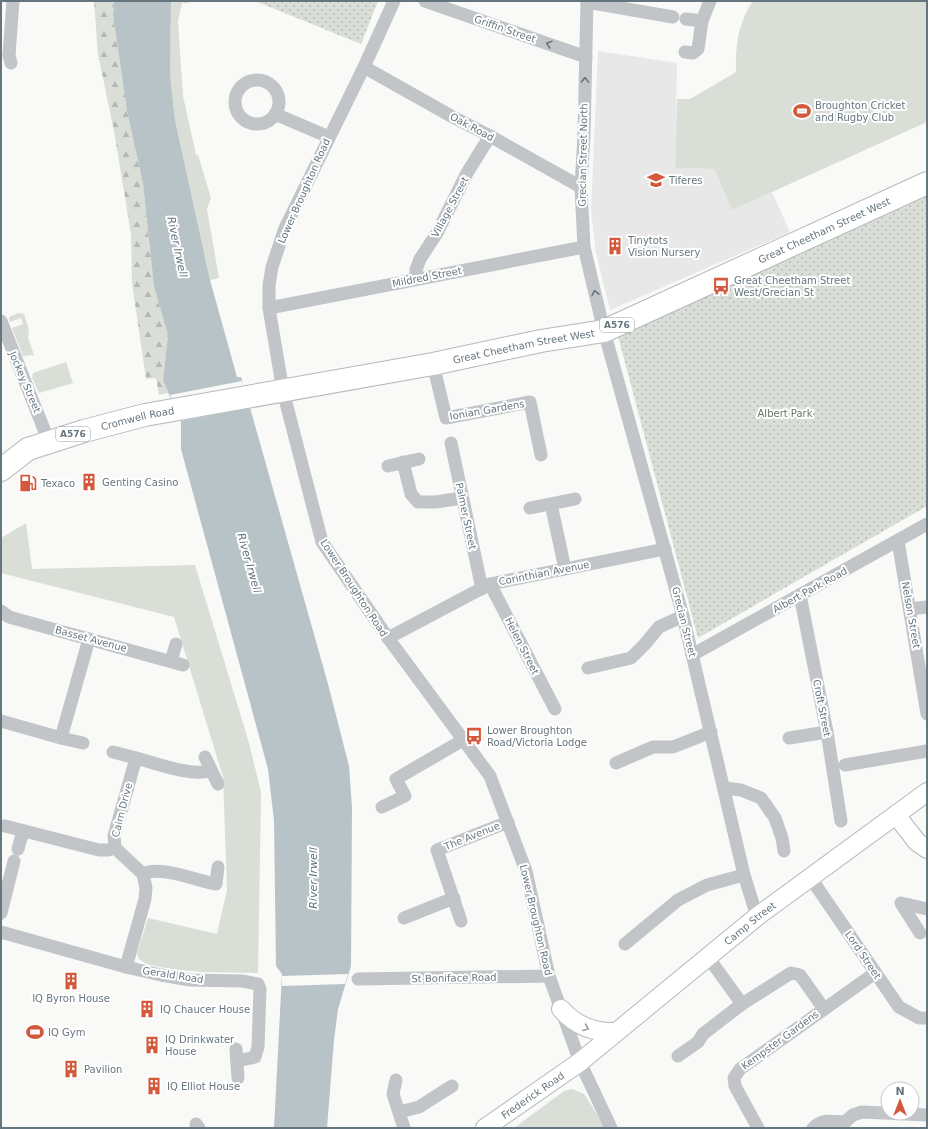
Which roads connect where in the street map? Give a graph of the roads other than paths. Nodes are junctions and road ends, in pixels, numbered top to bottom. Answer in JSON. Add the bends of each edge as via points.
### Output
{"nodes":[{"id":1,"x":12,"y":1,"type":"edge"},
{"id":2,"x":394,"y":1,"type":"edge"},
{"id":3,"x":425,"y":1,"type":"edge"},
{"id":4,"x":710,"y":1,"type":"edge"},
{"id":5,"x":587,"y":2,"type":"edge"},
{"id":6,"x":673,"y":17,"type":"dead end"},
{"id":7,"x":686,"y":19,"type":"dead end"},
{"id":8,"x":702,"y":21,"type":"junction"},
{"id":9,"x":6,"y":32,"type":"edge"},
{"id":10,"x":685,"y":52,"type":"dead end"},
{"id":11,"x":586,"y":57,"type":"junction"},
{"id":12,"x":11,"y":63,"type":"dead end"},
{"id":13,"x":364,"y":67,"type":"junction"},
{"id":14,"x":275,"y":114,"type":"dead end"},
{"id":15,"x":490,"y":136,"type":"junction"},
{"id":16,"x":328,"y":137,"type":"junction"},
{"id":17,"x":927,"y":183,"type":"edge"},
{"id":18,"x":581,"y":187,"type":"junction"},
{"id":19,"x":584,"y":247,"type":"junction"},
{"id":20,"x":416,"y":279,"type":"junction"},
{"id":21,"x":269,"y":308,"type":"junction"},
{"id":22,"x":1,"y":321,"type":"edge"},
{"id":23,"x":604,"y":331,"type":"junction"},
{"id":24,"x":433,"y":364,"type":"junction"},
{"id":25,"x":283,"y":391,"type":"junction"},
{"id":26,"x":50,"y":442,"type":"junction"},
{"id":27,"x":451,"y":443,"type":"dead end"},
{"id":28,"x":541,"y":455,"type":"dead end"},
{"id":29,"x":419,"y":459,"type":"dead end"},
{"id":30,"x":403,"y":462,"type":"junction"},
{"id":31,"x":388,"y":466,"type":"dead end"},
{"id":32,"x":1,"y":470,"type":"edge"},
{"id":33,"x":462,"y":498,"type":"junction"},
{"id":34,"x":575,"y":499,"type":"dead end"},
{"id":35,"x":551,"y":504,"type":"junction"},
{"id":36,"x":530,"y":508,"type":"dead end"},
{"id":37,"x":927,"y":524,"type":"edge"},
{"id":38,"x":898,"y":541,"type":"junction"},
{"id":39,"x":665,"y":549,"type":"junction"},
{"id":40,"x":565,"y":569,"type":"junction"},
{"id":41,"x":486,"y":586,"type":"junction"},
{"id":42,"x":800,"y":596,"type":"junction"},
{"id":43,"x":927,"y":607,"type":"edge"},
{"id":44,"x":910,"y":609,"type":"junction"},
{"id":45,"x":1,"y":611,"type":"edge"},
{"id":46,"x":683,"y":616,"type":"junction"},
{"id":47,"x":388,"y":638,"type":"junction"},
{"id":48,"x":89,"y":639,"type":"junction"},
{"id":49,"x":176,"y":644,"type":"dead end"},
{"id":50,"x":692,"y":655,"type":"junction"},
{"id":51,"x":588,"y":668,"type":"dead end"},
{"id":52,"x":926,"y":707,"type":"edge"},
{"id":53,"x":554,"y":709,"type":"dead end"},
{"id":54,"x":1,"y":721,"type":"edge"},
{"id":55,"x":711,"y":732,"type":"junction"},
{"id":56,"x":826,"y":732,"type":"junction"},
{"id":57,"x":61,"y":738,"type":"junction"},
{"id":58,"x":789,"y":738,"type":"dead end"},
{"id":59,"x":463,"y":740,"type":"junction"},
{"id":60,"x":83,"y":743,"type":"dead end"},
{"id":61,"x":927,"y":751,"type":"edge"},
{"id":62,"x":113,"y":752,"type":"dead end"},
{"id":63,"x":205,"y":756,"type":"dead end"},
{"id":64,"x":136,"y":758,"type":"junction"},
{"id":65,"x":616,"y":763,"type":"dead end"},
{"id":66,"x":845,"y":765,"type":"dead end"},
{"id":67,"x":211,"y":771,"type":"junction"},
{"id":68,"x":218,"y":784,"type":"dead end"},
{"id":69,"x":724,"y":788,"type":"junction"},
{"id":70,"x":927,"y":792,"type":"edge"},
{"id":71,"x":382,"y":807,"type":"dead end"},
{"id":72,"x":896,"y":815,"type":"junction"},
{"id":73,"x":841,"y":821,"type":"dead end"},
{"id":74,"x":508,"y":822,"type":"junction"},
{"id":75,"x":4,"y":826,"type":"dead end"},
{"id":76,"x":23,"y":831,"type":"junction"},
{"id":77,"x":115,"y":848,"type":"junction"},
{"id":78,"x":927,"y":849,"type":"edge"},
{"id":79,"x":784,"y":851,"type":"dead end"},
{"id":80,"x":218,"y":867,"type":"dead end"},
{"id":81,"x":143,"y":874,"type":"junction"},
{"id":82,"x":744,"y":875,"type":"junction"},
{"id":83,"x":810,"y":877,"type":"junction"},
{"id":84,"x":454,"y":898,"type":"junction"},
{"id":85,"x":927,"y":909,"type":"edge"},
{"id":86,"x":1,"y":914,"type":"edge"},
{"id":87,"x":759,"y":915,"type":"junction"},
{"id":88,"x":404,"y":918,"type":"dead end"},
{"id":89,"x":461,"y":920,"type":"dead end"},
{"id":90,"x":1,"y":932,"type":"edge"},
{"id":91,"x":920,"y":933,"type":"dead end"},
{"id":92,"x":625,"y":944,"type":"dead end"},
{"id":93,"x":708,"y":957,"type":"junction"},
{"id":94,"x":126,"y":967,"type":"junction"},
{"id":95,"x":875,"y":973,"type":"junction"},
{"id":96,"x":549,"y":976,"type":"junction"},
{"id":97,"x":358,"y":979,"type":"dead end"},
{"id":98,"x":742,"y":1004,"type":"junction"},
{"id":99,"x":824,"y":1009,"type":"junction"},
{"id":100,"x":561,"y":1010,"type":"junction"},
{"id":101,"x":927,"y":1018,"type":"edge"},
{"id":102,"x":616,"y":1032,"type":"junction"},
{"id":103,"x":678,"y":1056,"type":"dead end"},
{"id":104,"x":580,"y":1062,"type":"junction"},
{"id":105,"x":238,"y":1078,"type":"dead end"},
{"id":106,"x":396,"y":1080,"type":"dead end"},
{"id":107,"x":452,"y":1086,"type":"dead end"},
{"id":108,"x":399,"y":1112,"type":"junction"},
{"id":109,"x":927,"y":1115,"type":"edge"},
{"id":110,"x":848,"y":1125,"type":"edge"},
{"id":111,"x":404,"y":1128,"type":"edge"},
{"id":112,"x":485,"y":1128,"type":"edge"},
{"id":113,"x":611,"y":1128,"type":"edge"},
{"id":114,"x":758,"y":1128,"type":"edge"},
{"id":115,"x":813,"y":1128,"type":"edge"}],
"edges":[{"from":1,"to":9,"type":"street"},
{"from":2,"to":13,"type":"street","name":"Lower Broughton Road"},
{"from":11,"to":3,"type":"street","name":"Griffin Street","one_way":true},
{"from":4,"to":8,"type":"street"},
{"from":5,"to":6,"type":"street"},
{"from":5,"to":11,"type":"street","name":"Grecian Street North"},
{"from":7,"to":8,"type":"street"},
{"from":8,"to":10,"type":"street","via":[[698,49],[693,53]]},
{"from":9,"to":12,"type":"street"},
{"from":18,"to":11,"type":"street","name":"Grecian Street North","one_way":true},
{"from":13,"to":15,"type":"street","name":"Oak Road"},
{"from":13,"to":16,"type":"street","name":"Lower Broughton Road"},
{"from":14,"to":16,"type":"street"},
{"from":15,"to":18,"type":"street","name":"Oak Road"},
{"from":15,"to":20,"type":"street","name":"Village Street","via":[[420,259]]},
{"from":16,"to":21,"type":"street","name":"Lower Broughton Road","via":[[285,228],[269,284]]},
{"from":17,"to":23,"type":"highway","name":"Great Cheetham Street West","number":"A576"},
{"from":18,"to":19,"type":"street","name":"Grecian Street North"},
{"from":19,"to":20,"type":"street","name":"Mildred Street"},
{"from":23,"to":19,"type":"street","name":"Grecian Street North","one_way":true},
{"from":20,"to":21,"type":"street","name":"Mildred Street"},
{"from":21,"to":25,"type":"street","name":"Lower Broughton Road"},
{"from":22,"to":26,"type":"street","name":"Jockey Street"},
{"from":23,"to":24,"type":"highway","name":"Great Cheetham Street West","number":"A576","via":[[541,341]]},
{"from":23,"to":39,"type":"street","name":"Grecian Street"},
{"from":24,"to":25,"type":"highway","name":"Great Cheetham Street West","number":"A576"},
{"from":24,"to":28,"type":"street","name":"Ionian Gardens","via":[[447,423],[530,402]]},
{"from":25,"to":26,"type":"highway","name":"Cromwell Road","number":"A576","via":[[176,409],[118,422]]},
{"from":25,"to":47,"type":"street","name":"Lower Broughton Road","via":[[322,542]]},
{"from":26,"to":32,"type":"highway","name":"Cromwell Road","number":"A576","via":[[28,449]]},
{"from":27,"to":33,"type":"street","name":"Palmer Street"},
{"from":29,"to":30,"type":"street"},
{"from":30,"to":31,"type":"street"},
{"from":30,"to":33,"type":"street","via":[[411,494],[418,502]]},
{"from":33,"to":41,"type":"street","name":"Palmer Street"},
{"from":34,"to":35,"type":"street"},
{"from":35,"to":36,"type":"street"},
{"from":35,"to":40,"type":"street"},
{"from":37,"to":38,"type":"street","name":"Albert Park Road"},
{"from":38,"to":42,"type":"street","name":"Albert Park Road"},
{"from":38,"to":44,"type":"street","name":"Nelson Street"},
{"from":39,"to":40,"type":"street","name":"Corinthian Avenue"},
{"from":39,"to":46,"type":"street","name":"Grecian Street"},
{"from":40,"to":41,"type":"street","name":"Corinthian Avenue"},
{"from":41,"to":47,"type":"street","name":"Corinthian Avenue"},
{"from":41,"to":53,"type":"street","name":"Helen Street"},
{"from":42,"to":50,"type":"street","name":"Albert Park Road"},
{"from":42,"to":56,"type":"street","name":"Croft Street"},
{"from":43,"to":44,"type":"street"},
{"from":44,"to":52,"type":"street","name":"Nelson Street"},
{"from":45,"to":48,"type":"street","name":"Basset Avenue","via":[[9,617]]},
{"from":46,"to":50,"type":"street","name":"Grecian Street"},
{"from":46,"to":51,"type":"street","via":[[659,627],[631,658]]},
{"from":47,"to":59,"type":"street","name":"Lower Broughton Road"},
{"from":48,"to":49,"type":"street","name":"Basset Avenue","via":[[177,663]]},
{"from":48,"to":57,"type":"street"},
{"from":50,"to":55,"type":"street","name":"Grecian Street"},
{"from":54,"to":57,"type":"street"},
{"from":55,"to":65,"type":"street","via":[[673,747],[653,747]]},
{"from":55,"to":69,"type":"street","name":"Grecian Street"},
{"from":56,"to":58,"type":"street"},
{"from":56,"to":73,"type":"street","name":"Croft Street"},
{"from":57,"to":60,"type":"street"},
{"from":59,"to":71,"type":"street","via":[[396,778],[405,796]]},
{"from":59,"to":74,"type":"street","name":"Lower Broughton Road","via":[[490,776]]},
{"from":61,"to":66,"type":"street"},
{"from":62,"to":64,"type":"street"},
{"from":63,"to":67,"type":"street"},
{"from":64,"to":67,"type":"street","via":[[192,772]]},
{"from":64,"to":77,"type":"street","name":"Cairn Drive","via":[[115,829]]},
{"from":67,"to":68,"type":"street"},
{"from":69,"to":79,"type":"street","via":[[741,790],[761,798],[775,818]]},
{"from":69,"to":82,"type":"street","name":"Grecian Street"},
{"from":70,"to":72,"type":"main road","name":"Camp Street"},
{"from":72,"to":78,"type":"main road","via":[[917,842]]},
{"from":72,"to":83,"type":"main road","name":"Camp Street"},
{"from":74,"to":84,"type":"street","name":"The Avenue","via":[[437,850]]},
{"from":74,"to":96,"type":"street","name":"Lower Broughton Road","via":[[526,871]]},
{"from":75,"to":76,"type":"street"},
{"from":76,"to":77,"type":"street","via":[[99,850]]},
{"from":76,"to":86,"type":"street"},
{"from":77,"to":81,"type":"street","name":"Cairn Drive"},
{"from":80,"to":81,"type":"street","via":[[216,884],[161,871],[148,871]]},
{"from":81,"to":94,"type":"street","via":[[145,899]]},
{"from":82,"to":87,"type":"street","name":"Grecian Street"},
{"from":82,"to":92,"type":"street","via":[[707,885],[678,900]]},
{"from":83,"to":87,"type":"main road","name":"Camp Street"},
{"from":83,"to":95,"type":"street","name":"Lord Street"},
{"from":84,"to":88,"type":"street"},
{"from":84,"to":89,"type":"street"},
{"from":85,"to":91,"type":"street","via":[[901,903]]},
{"from":87,"to":93,"type":"main road","name":"Camp Street"},
{"from":90,"to":94,"type":"street","name":"Gerald Road"},
{"from":93,"to":98,"type":"street"},
{"from":93,"to":102,"type":"main road","name":"Camp Street"},
{"from":94,"to":105,"type":"street","name":"Gerald Road","via":[[190,980],[258,984],[258,1047],[255,1057],[236,1055]]},
{"from":95,"to":99,"type":"street","name":"Kempster Gardens"},
{"from":95,"to":101,"type":"street","name":"Lord Street","via":[[899,1007],[918,1018]]},
{"from":96,"to":97,"type":"street","name":"St Boniface Road"},
{"from":96,"to":100,"type":"street","name":"Lower Broughton Road"},
{"from":98,"to":99,"type":"street","via":[[791,972],[800,975]]},
{"from":98,"to":103,"type":"street"},
{"from":99,"to":114,"type":"street","name":"Kempster Gardens","via":[[740,1069],[734,1078],[735,1086]]},
{"from":100,"to":102,"type":"main road","one_way":true,"via":[[573,1021],[588,1029]]},
{"from":100,"to":104,"type":"street","name":"Lower Broughton Road"},
{"from":102,"to":104,"type":"main road","name":"Camp Street"},
{"from":104,"to":112,"type":"main road","name":"Frederick Road"},
{"from":104,"to":113,"type":"street","name":"Lower Broughton Road"},
{"from":106,"to":108,"type":"street","via":[[393,1094]]},
{"from":107,"to":108,"type":"street","via":[[419,1107]]},
{"from":108,"to":111,"type":"street"},
{"from":109,"to":110,"type":"street","via":[[862,1112],[853,1115]]},
{"from":110,"to":115,"type":"street","via":[[828,1121],[818,1123]]}]}
